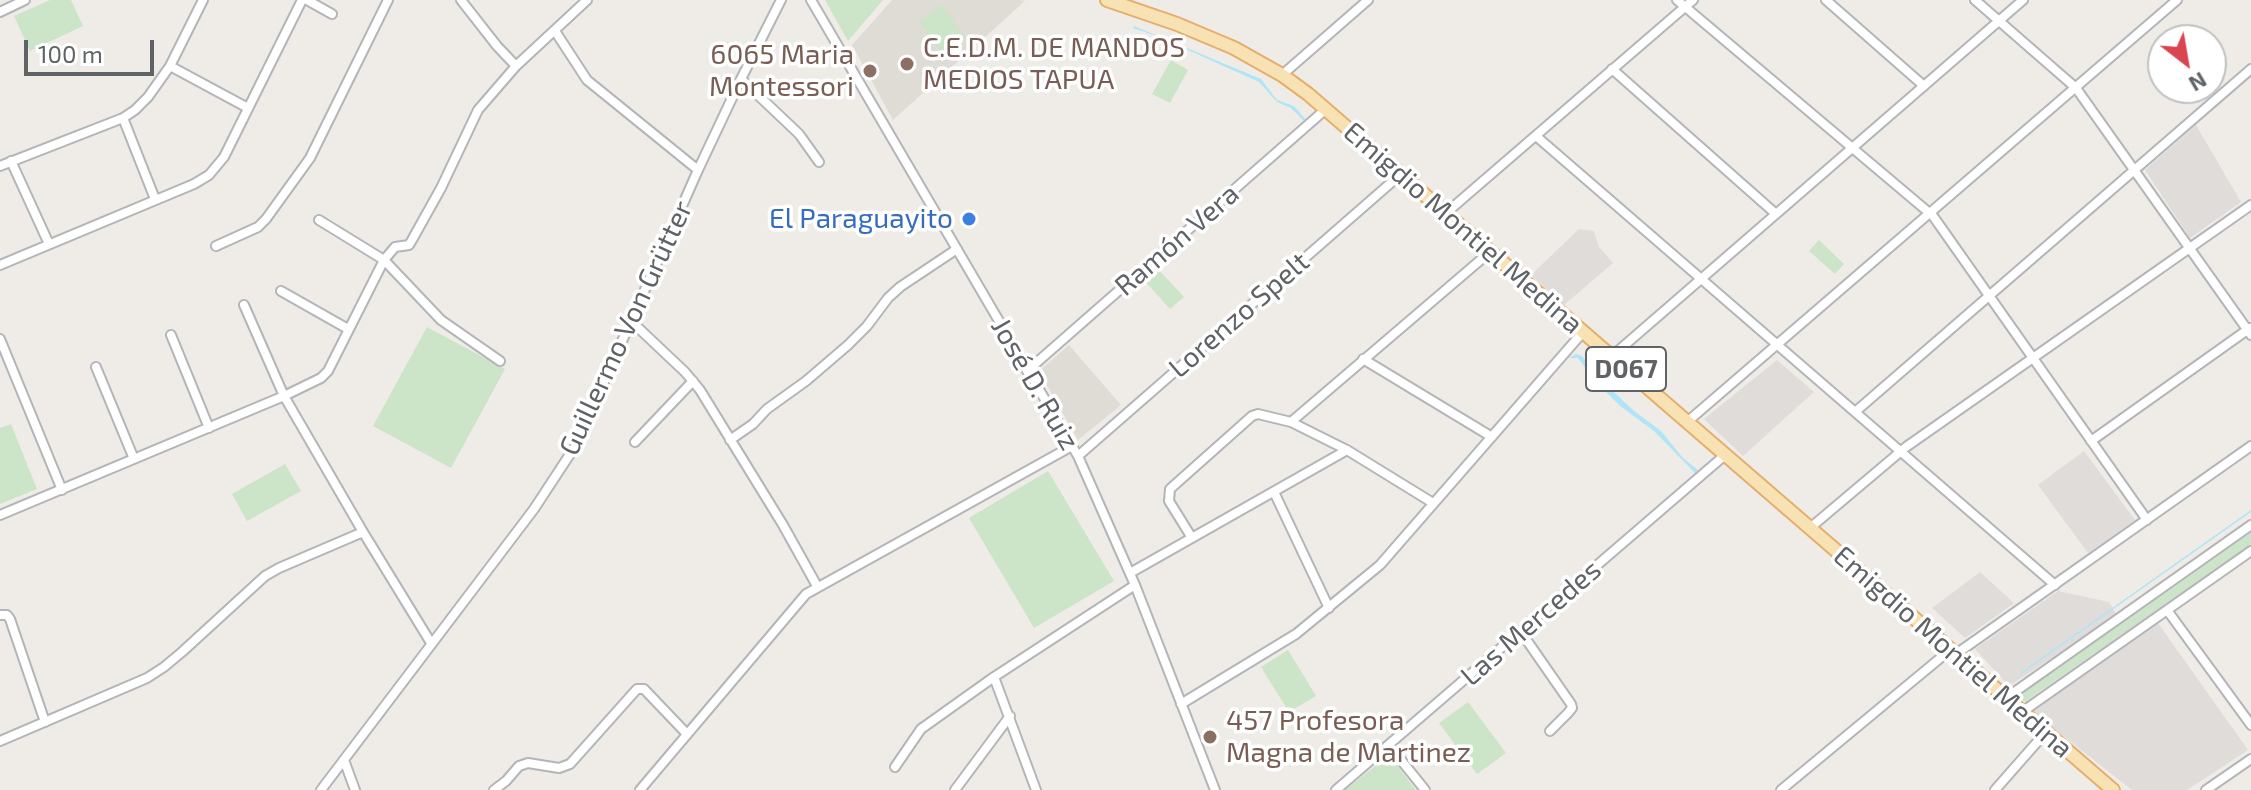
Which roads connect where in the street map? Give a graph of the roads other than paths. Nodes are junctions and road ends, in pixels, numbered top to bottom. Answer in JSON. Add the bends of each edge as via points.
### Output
{"nodes":[{"id":1,"x":25,"y":0,"type":"edge"},
{"id":2,"x":203,"y":0,"type":"edge"},
{"id":3,"x":304,"y":0,"type":"edge"},
{"id":4,"x":388,"y":0,"type":"edge"},
{"id":5,"x":461,"y":0,"type":"edge"},
{"id":6,"x":587,"y":0,"type":"edge"},
{"id":7,"x":781,"y":0,"type":"edge"},
{"id":8,"x":811,"y":0,"type":"edge"},
{"id":9,"x":1107,"y":0,"type":"edge"},
{"id":10,"x":1368,"y":0,"type":"edge"},
{"id":11,"x":1677,"y":0,"type":"edge"},
{"id":12,"x":1693,"y":0,"type":"edge"},
{"id":13,"x":1826,"y":0,"type":"edge"},
{"id":14,"x":1975,"y":0,"type":"edge"},
{"id":15,"x":2023,"y":0,"type":"edge"},
{"id":16,"x":2177,"y":0,"type":"edge"},
{"id":17,"x":1685,"y":7,"type":"junction"},
{"id":18,"x":0,"y":12,"type":"edge"},
{"id":19,"x":332,"y":14,"type":"dead end"},
{"id":20,"x":1999,"y":21,"type":"junction"},
{"id":21,"x":555,"y":31,"type":"junction"},
{"id":22,"x":170,"y":66,"type":"junction"},
{"id":23,"x":516,"y":66,"type":"junction"},
{"id":24,"x":1612,"y":69,"type":"junction"},
{"id":25,"x":2251,"y":69,"type":"edge"},
{"id":26,"x":1282,"y":75,"type":"junction"},
{"id":27,"x":741,"y":79,"type":"junction"},
{"id":28,"x":1924,"y":86,"type":"junction"},
{"id":29,"x":2076,"y":88,"type":"junction"},
{"id":30,"x":248,"y":108,"type":"junction"},
{"id":31,"x":1326,"y":109,"type":"junction"},
{"id":32,"x":123,"y":118,"type":"junction"},
{"id":33,"x":1536,"y":136,"type":"junction"},
{"id":34,"x":1853,"y":148,"type":"junction"},
{"id":35,"x":11,"y":161,"type":"junction"},
{"id":36,"x":819,"y":162,"type":"dead end"},
{"id":37,"x":0,"y":166,"type":"edge"},
{"id":38,"x":698,"y":170,"type":"junction"},
{"id":39,"x":2135,"y":170,"type":"junction"},
{"id":40,"x":1401,"y":174,"type":"junction"},
{"id":41,"x":155,"y":199,"type":"junction"},
{"id":42,"x":2251,"y":205,"type":"edge"},
{"id":43,"x":1446,"y":213,"type":"junction"},
{"id":44,"x":1930,"y":213,"type":"junction"},
{"id":45,"x":1776,"y":214,"type":"junction"},
{"id":46,"x":319,"y":220,"type":"dead end"},
{"id":47,"x":49,"y":244,"type":"junction"},
{"id":48,"x":216,"y":246,"type":"dead end"},
{"id":49,"x":2189,"y":248,"type":"junction"},
{"id":50,"x":957,"y":249,"type":"junction"},
{"id":51,"x":1491,"y":251,"type":"junction"},
{"id":52,"x":384,"y":260,"type":"junction"},
{"id":53,"x":0,"y":265,"type":"edge"},
{"id":54,"x":1701,"y":279,"type":"junction"},
{"id":55,"x":281,"y":291,"type":"dead end"},
{"id":56,"x":1990,"y":296,"type":"junction"},
{"id":57,"x":244,"y":305,"type":"dead end"},
{"id":58,"x":631,"y":321,"type":"junction"},
{"id":59,"x":348,"y":329,"type":"junction"},
{"id":60,"x":2250,"y":331,"type":"edge"},
{"id":61,"x":1583,"y":332,"type":"junction"},
{"id":62,"x":171,"y":335,"type":"dead end"},
{"id":63,"x":0,"y":339,"type":"edge"},
{"id":64,"x":1778,"y":344,"type":"junction"},
{"id":65,"x":1611,"y":357,"type":"junction"},
{"id":66,"x":2033,"y":358,"type":"junction"},
{"id":67,"x":1363,"y":359,"type":"junction"},
{"id":68,"x":500,"y":361,"type":"dead end"},
{"id":69,"x":96,"y":367,"type":"dead end"},
{"id":70,"x":1027,"y":371,"type":"junction"},
{"id":71,"x":693,"y":381,"type":"junction"},
{"id":72,"x":284,"y":396,"type":"junction"},
{"id":73,"x":1855,"y":412,"type":"junction"},
{"id":74,"x":1291,"y":422,"type":"junction"},
{"id":75,"x":1687,"y":422,"type":"junction"},
{"id":76,"x":209,"y":428,"type":"junction"},
{"id":77,"x":1492,"y":437,"type":"junction"},
{"id":78,"x":730,"y":440,"type":"junction"},
{"id":79,"x":2091,"y":441,"type":"junction"},
{"id":80,"x":635,"y":442,"type":"dead end"},
{"id":81,"x":1072,"y":446,"type":"junction"},
{"id":82,"x":2251,"y":446,"type":"edge"},
{"id":83,"x":1347,"y":450,"type":"junction"},
{"id":84,"x":1901,"y":451,"type":"junction"},
{"id":85,"x":1725,"y":455,"type":"junction"},
{"id":86,"x":1078,"y":456,"type":"junction"},
{"id":87,"x":134,"y":459,"type":"junction"},
{"id":88,"x":62,"y":490,"type":"junction"},
{"id":89,"x":1274,"y":492,"type":"junction"},
{"id":90,"x":1433,"y":503,"type":"junction"},
{"id":91,"x":0,"y":515,"type":"edge"},
{"id":92,"x":2147,"y":520,"type":"junction"},
{"id":93,"x":2251,"y":525,"type":"edge"},
{"id":94,"x":1810,"y":528,"type":"junction"},
{"id":95,"x":363,"y":532,"type":"junction"},
{"id":96,"x":1192,"y":538,"type":"junction"},
{"id":97,"x":2251,"y":551,"type":"edge"},
{"id":98,"x":1130,"y":573,"type":"junction"},
{"id":99,"x":1135,"y":585,"type":"junction"},
{"id":100,"x":2055,"y":585,"type":"junction"},
{"id":101,"x":817,"y":586,"type":"junction"},
{"id":102,"x":1329,"y":608,"type":"junction"},
{"id":103,"x":2167,"y":610,"type":"junction"},
{"id":104,"x":0,"y":615,"type":"edge"},
{"id":105,"x":1521,"y":632,"type":"junction"},
{"id":106,"x":431,"y":643,"type":"junction"},
{"id":107,"x":1953,"y":652,"type":"junction"},
{"id":108,"x":994,"y":677,"type":"junction"},
{"id":109,"x":2006,"y":698,"type":"junction"},
{"id":110,"x":1181,"y":704,"type":"junction"},
{"id":111,"x":2022,"y":712,"type":"junction"},
{"id":112,"x":1010,"y":716,"type":"junction"},
{"id":113,"x":45,"y":722,"type":"junction"},
{"id":114,"x":2251,"y":725,"type":"edge"},
{"id":115,"x":1550,"y":731,"type":"dead end"},
{"id":116,"x":2046,"y":732,"type":"junction"},
{"id":117,"x":687,"y":734,"type":"junction"},
{"id":118,"x":0,"y":741,"type":"edge"},
{"id":119,"x":1389,"y":745,"type":"junction"},
{"id":120,"x":2251,"y":759,"type":"edge"},
{"id":121,"x":344,"y":760,"type":"junction"},
{"id":122,"x":895,"y":767,"type":"dead end"},
{"id":123,"x":321,"y":790,"type":"edge"},
{"id":124,"x":355,"y":790,"type":"edge"},
{"id":125,"x":494,"y":790,"type":"edge"},
{"id":126,"x":640,"y":790,"type":"edge"},
{"id":127,"x":955,"y":790,"type":"edge"},
{"id":128,"x":1036,"y":790,"type":"edge"},
{"id":129,"x":1215,"y":790,"type":"edge"},
{"id":130,"x":1336,"y":790,"type":"edge"},
{"id":131,"x":1425,"y":790,"type":"edge"},
{"id":132,"x":1781,"y":790,"type":"edge"},
{"id":133,"x":1995,"y":790,"type":"edge"},
{"id":134,"x":2113,"y":790,"type":"edge"},
{"id":135,"x":2206,"y":790,"type":"edge"}],
"edges":[{"from":1,"to":18,"type":"street"},
{"from":2,"to":22,"type":"street"},
{"from":3,"to":19,"type":"street"},
{"from":3,"to":30,"type":"street"},
{"from":4,"to":48,"type":"street","via":[[310,158],[258,227]]},
{"from":5,"to":23,"type":"street"},
{"from":6,"to":21,"type":"street"},
{"from":7,"to":27,"type":"street","name":"Guillermo Von Grütter"},
{"from":8,"to":50,"type":"street","name":"José D. Ruiz"},
{"from":9,"to":26,"type":"main road","name":"Emigdio Montiel Medina","number":"D067","via":[[1221,42]]},
{"from":10,"to":26,"type":"street"},
{"from":11,"to":17,"type":"street"},
{"from":12,"to":17,"type":"street"},
{"from":13,"to":28,"type":"street"},
{"from":14,"to":20,"type":"street"},
{"from":15,"to":20,"type":"street"},
{"from":16,"to":29,"type":"street"},
{"from":17,"to":24,"type":"street"},
{"from":17,"to":34,"type":"street"},
{"from":20,"to":28,"type":"street"},
{"from":20,"to":29,"type":"street"},
{"from":21,"to":23,"type":"street"},
{"from":21,"to":38,"type":"street","via":[[587,80]]},
{"from":22,"to":30,"type":"street"},
{"from":22,"to":32,"type":"street","via":[[148,97]]},
{"from":23,"to":52,"type":"street","via":[[478,110],[411,243],[395,247]]},
{"from":24,"to":33,"type":"street"},
{"from":24,"to":45,"type":"street"},
{"from":25,"to":39,"type":"street"},
{"from":26,"to":31,"type":"main road","name":"Emigdio Montiel Medina","number":"D067"},
{"from":27,"to":36,"type":"street","via":[[799,134]]},
{"from":27,"to":38,"type":"street","name":"Guillermo Von Grütter"},
{"from":28,"to":34,"type":"street"},
{"from":29,"to":39,"type":"street"},
{"from":29,"to":44,"type":"street"},
{"from":30,"to":41,"type":"street","via":[[209,175]]},
{"from":31,"to":40,"type":"main road","name":"Emigdio Montiel Medina","number":"D067"},
{"from":31,"to":70,"type":"street","name":"Ramón Vera"},
{"from":32,"to":35,"type":"street"},
{"from":32,"to":41,"type":"street"},
{"from":33,"to":43,"type":"street"},
{"from":33,"to":54,"type":"street"},
{"from":34,"to":44,"type":"street"},
{"from":34,"to":45,"type":"street"},
{"from":35,"to":37,"type":"street"},
{"from":35,"to":47,"type":"street"},
{"from":38,"to":58,"type":"street","name":"Guillermo Von Grütter"},
{"from":39,"to":49,"type":"street"},
{"from":39,"to":56,"type":"street"},
{"from":40,"to":43,"type":"main road","name":"Emigdio Montiel Medina","number":"D067"},
{"from":40,"to":86,"type":"street","name":"Lorenzo Spelt"},
{"from":41,"to":47,"type":"street"},
{"from":42,"to":49,"type":"street"},
{"from":43,"to":51,"type":"main road","name":"Emigdio Montiel Medina","number":"D067"},
{"from":44,"to":56,"type":"street"},
{"from":44,"to":64,"type":"street"},
{"from":45,"to":54,"type":"street"},
{"from":46,"to":52,"type":"street"},
{"from":47,"to":53,"type":"street"},
{"from":49,"to":60,"type":"street"},
{"from":49,"to":66,"type":"street"},
{"from":50,"to":70,"type":"street","name":"José D. Ruiz"},
{"from":50,"to":78,"type":"street","via":[[888,298],[848,345]]},
{"from":51,"to":61,"type":"main road","name":"Emigdio Montiel Medina","number":"D067"},
{"from":51,"to":67,"type":"street"},
{"from":52,"to":59,"type":"street"},
{"from":52,"to":68,"type":"street","via":[[441,320]]},
{"from":54,"to":64,"type":"street"},
{"from":54,"to":65,"type":"street"},
{"from":55,"to":59,"type":"street"},
{"from":56,"to":66,"type":"street"},
{"from":56,"to":73,"type":"street"},
{"from":57,"to":72,"type":"street"},
{"from":58,"to":71,"type":"street"},
{"from":58,"to":106,"type":"street","name":"Guillermo Von Grütter","via":[[576,445]]},
{"from":59,"to":72,"type":"street","via":[[328,371]]},
{"from":60,"to":79,"type":"street"},
{"from":61,"to":65,"type":"main road","name":"Emigdio Montiel Medina","number":"D067"},
{"from":61,"to":77,"type":"street"},
{"from":62,"to":76,"type":"street"},
{"from":63,"to":88,"type":"street"},
{"from":64,"to":73,"type":"street"},
{"from":64,"to":75,"type":"street"},
{"from":65,"to":75,"type":"main road","name":"Emigdio Montiel Medina","number":"D067"},
{"from":66,"to":79,"type":"street"},
{"from":66,"to":84,"type":"street"},
{"from":67,"to":74,"type":"street"},
{"from":67,"to":77,"type":"street"},
{"from":69,"to":87,"type":"street"},
{"from":70,"to":81,"type":"street","name":"José D. Ruiz"},
{"from":71,"to":78,"type":"street"},
{"from":71,"to":80,"type":"street"},
{"from":72,"to":76,"type":"street"},
{"from":72,"to":95,"type":"street"},
{"from":73,"to":84,"type":"street"},
{"from":74,"to":83,"type":"street"},
{"from":74,"to":96,"type":"street","via":[[1252,416],[1170,489],[1169,501]]},
{"from":75,"to":85,"type":"main road","name":"Emigdio Montiel Medina","number":"D067"},
{"from":76,"to":87,"type":"street"},
{"from":77,"to":90,"type":"street"},
{"from":78,"to":101,"type":"street"},
{"from":79,"to":92,"type":"street"},
{"from":81,"to":86,"type":"street","name":"José D. Ruiz"},
{"from":81,"to":101,"type":"street"},
{"from":82,"to":92,"type":"street"},
{"from":83,"to":89,"type":"street"},
{"from":83,"to":90,"type":"street"},
{"from":84,"to":94,"type":"street"},
{"from":84,"to":100,"type":"street"},
{"from":85,"to":94,"type":"main road","name":"Emigdio Montiel Medina","number":"D067"},
{"from":85,"to":105,"type":"street","name":"Las Mercedes"},
{"from":86,"to":98,"type":"street","name":"José D. Ruiz"},
{"from":87,"to":88,"type":"street"},
{"from":88,"to":91,"type":"street"},
{"from":89,"to":96,"type":"street"},
{"from":89,"to":102,"type":"street"},
{"from":90,"to":102,"type":"street","via":[[1380,565]]},
{"from":92,"to":100,"type":"street"},
{"from":93,"to":109,"type":"street"},
{"from":94,"to":107,"type":"main road","name":"Emigdio Montiel Medina","number":"D067"},
{"from":95,"to":106,"type":"street"},
{"from":95,"to":113,"type":"street","via":[[265,576],[156,673]]},
{"from":96,"to":98,"type":"street"},
{"from":97,"to":103,"type":"street"},
{"from":98,"to":99,"type":"street","name":"José D. Ruiz"},
{"from":99,"to":108,"type":"street"},
{"from":99,"to":110,"type":"street","name":"José D. Ruiz"},
{"from":100,"to":107,"type":"street"},
{"from":101,"to":117,"type":"street"},
{"from":102,"to":110,"type":"street"},
{"from":103,"to":111,"type":"street"},
{"from":103,"to":114,"type":"street"},
{"from":104,"to":113,"type":"street","via":[[10,619]]},
{"from":105,"to":115,"type":"street","via":[[1571,704]]},
{"from":105,"to":119,"type":"street","name":"Las Mercedes"},
{"from":106,"to":121,"type":"street","name":"Guillermo Von Grütter"},
{"from":107,"to":109,"type":"main road","name":"Emigdio Montiel Medina","number":"D067"},
{"from":107,"to":132,"type":"street"},
{"from":108,"to":112,"type":"street"},
{"from":108,"to":122,"type":"street","via":[[921,729]]},
{"from":109,"to":111,"type":"main road","name":"Emigdio Montiel Medina","number":"D067"},
{"from":110,"to":129,"type":"street","name":"José D. Ruiz"},
{"from":111,"to":116,"type":"main road","name":"Emigdio Montiel Medina","number":"D067"},
{"from":112,"to":127,"type":"street"},
{"from":112,"to":128,"type":"street"},
{"from":113,"to":118,"type":"street"},
{"from":116,"to":133,"type":"street"},
{"from":116,"to":134,"type":"main road","name":"Emigdio Montiel Medina","number":"D067"},
{"from":117,"to":125,"type":"street","via":[[644,689],[637,689],[570,764],[519,766]]},
{"from":117,"to":126,"type":"street"},
{"from":119,"to":130,"type":"street","name":"Las Mercedes"},
{"from":119,"to":131,"type":"street"},
{"from":120,"to":135,"type":"street"},
{"from":121,"to":123,"type":"street","name":"Guillermo Von Grütter"},
{"from":121,"to":124,"type":"street"}]}
